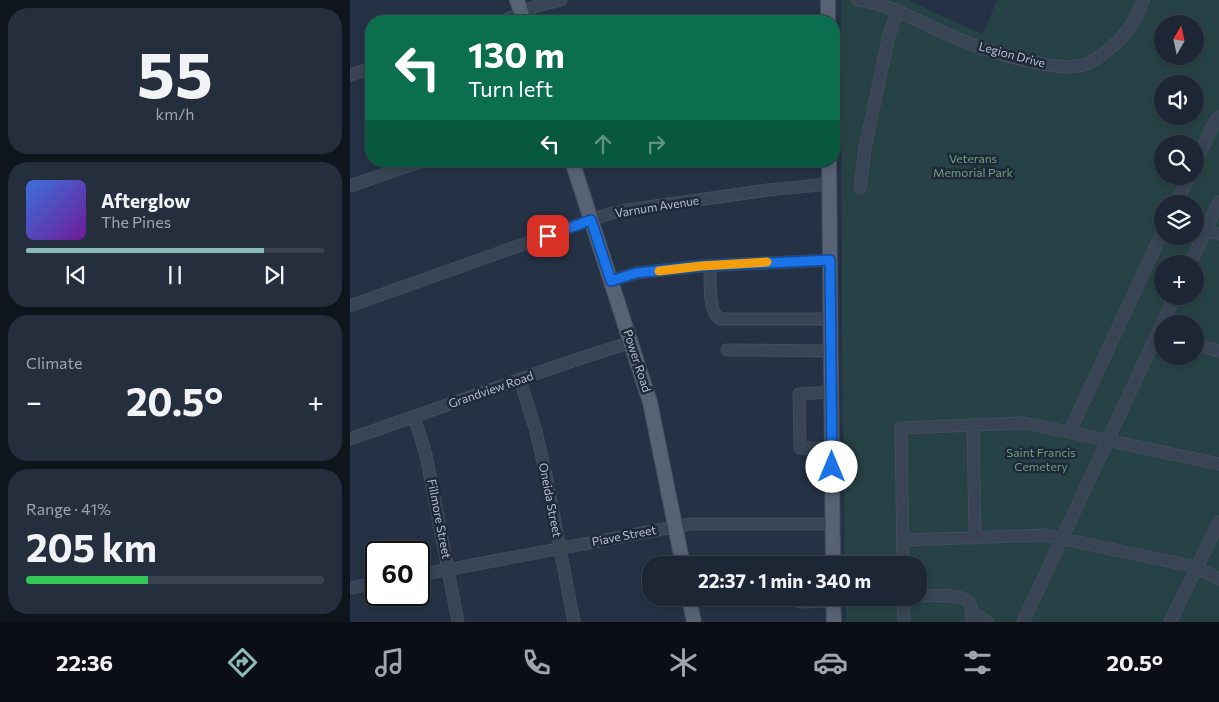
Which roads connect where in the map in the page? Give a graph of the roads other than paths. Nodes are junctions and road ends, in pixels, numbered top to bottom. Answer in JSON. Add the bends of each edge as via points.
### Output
{"nodes":[{"id":1,"x":561,"y":0,"type":"edge"},
{"id":2,"x":828,"y":0,"type":"edge"},
{"id":3,"x":858,"y":0,"type":"edge"},
{"id":4,"x":1143,"y":0,"type":"edge"},
{"id":5,"x":897,"y":10,"type":"junction"},
{"id":6,"x":521,"y":11,"type":"edge"},
{"id":7,"x":828,"y":15,"type":"edge"},
{"id":8,"x":365,"y":70,"type":"edge"},
{"id":9,"x":350,"y":75,"type":"edge"},
{"id":10,"x":1219,"y":117,"type":"edge"},
{"id":11,"x":1204,"y":145,"type":"edge"},
{"id":12,"x":405,"y":167,"type":"edge"},
{"id":13,"x":574,"y":167,"type":"edge"},
{"id":14,"x":829,"y":167,"type":"edge"},
{"id":15,"x":829,"y":184,"type":"junction"},
{"id":16,"x":350,"y":186,"type":"edge"},
{"id":17,"x":860,"y":188,"type":"dead end"},
{"id":18,"x":1219,"y":202,"type":"edge"},
{"id":19,"x":591,"y":220,"type":"junction"},
{"id":20,"x":1206,"y":230,"type":"junction"},
{"id":21,"x":1219,"y":234,"type":"edge"},
{"id":22,"x":1156,"y":245,"type":"edge"},
{"id":23,"x":1194,"y":255,"type":"edge"},
{"id":24,"x":830,"y":260,"type":"junction"},
{"id":25,"x":710,"y":265,"type":"junction"},
{"id":26,"x":611,"y":281,"type":"junction"},
{"id":27,"x":350,"y":306,"type":"edge"},
{"id":28,"x":830,"y":319,"type":"junction"},
{"id":29,"x":632,"y":342,"type":"junction"},
{"id":30,"x":1154,"y":347,"type":"edge"},
{"id":31,"x":1204,"y":347,"type":"edge"},
{"id":32,"x":726,"y":350,"type":"dead end"},
{"id":33,"x":831,"y":351,"type":"junction"},
{"id":34,"x":1219,"y":351,"type":"edge"},
{"id":35,"x":520,"y":380,"type":"junction"},
{"id":36,"x":831,"y":392,"type":"junction"},
{"id":37,"x":414,"y":416,"type":"junction"},
{"id":38,"x":974,"y":424,"type":"junction"},
{"id":39,"x":1069,"y":432,"type":"junction"},
{"id":40,"x":350,"y":439,"type":"edge"},
{"id":41,"x":1107,"y":441,"type":"junction"},
{"id":42,"x":832,"y":448,"type":"junction"},
{"id":43,"x":1219,"y":464,"type":"edge"},
{"id":44,"x":1219,"y":522,"type":"edge"},
{"id":45,"x":832,"y":524,"type":"junction"},
{"id":46,"x":676,"y":526,"type":"junction"},
{"id":47,"x":975,"y":538,"type":"junction"},
{"id":48,"x":1062,"y":538,"type":"junction"},
{"id":49,"x":903,"y":540,"type":"junction"},
{"id":50,"x":560,"y":548,"type":"junction"},
{"id":51,"x":681,"y":556,"type":"edge"},
{"id":52,"x":833,"y":556,"type":"edge"},
{"id":53,"x":903,"y":556,"type":"edge"},
{"id":54,"x":1196,"y":567,"type":"junction"},
{"id":55,"x":448,"y":569,"type":"junction"},
{"id":56,"x":430,"y":572,"type":"edge"},
{"id":57,"x":1219,"y":579,"type":"edge"},
{"id":58,"x":365,"y":585,"type":"edge"},
{"id":59,"x":350,"y":588,"type":"edge"},
{"id":60,"x":927,"y":596,"type":"edge"},
{"id":61,"x":691,"y":606,"type":"edge"},
{"id":62,"x":834,"y":606,"type":"edge"},
{"id":63,"x":903,"y":606,"type":"edge"},
{"id":64,"x":972,"y":617,"type":"edge"},
{"id":65,"x":458,"y":622,"type":"edge"},
{"id":66,"x":574,"y":622,"type":"edge"},
{"id":67,"x":694,"y":622,"type":"edge"},
{"id":68,"x":834,"y":622,"type":"edge"},
{"id":69,"x":904,"y":622,"type":"edge"},
{"id":70,"x":988,"y":622,"type":"edge"},
{"id":71,"x":1022,"y":622,"type":"edge"},
{"id":72,"x":1170,"y":622,"type":"edge"}],
"edges":[{"from":1,"to":6,"type":"street"},
{"from":2,"to":7,"type":"main road"},
{"from":3,"to":5,"type":"street","name":"Legion Drive"},
{"from":4,"to":5,"type":"street","name":"Legion Drive","via":[[1130,29],[1116,42],[1095,60],[1071,66],[1052,66],[996,53]]},
{"from":5,"to":17,"type":"street","via":[[865,148]]},
{"from":8,"to":9,"type":"street"},
{"from":10,"to":11,"type":"street"},
{"from":12,"to":16,"type":"street"},
{"from":13,"to":19,"type":"main road","name":"Power Road"},
{"from":14,"to":15,"type":"main road"},
{"from":15,"to":19,"type":"street","name":"Varnum Avenue","via":[[627,210]]},
{"from":15,"to":24,"type":"main road"},
{"from":18,"to":20,"type":"street"},
{"from":19,"to":26,"type":"main road","name":"Power Road"},
{"from":19,"to":27,"type":"street","name":"Varnum Avenue"},
{"from":20,"to":21,"type":"street"},
{"from":20,"to":23,"type":"street"},
{"from":22,"to":39,"type":"street"},
{"from":24,"to":25,"type":"street"},
{"from":24,"to":28,"type":"main road"},
{"from":25,"to":26,"type":"street","via":[[636,273]]},
{"from":25,"to":28,"type":"street","via":[[712,308],[717,317]]},
{"from":26,"to":29,"type":"main road","name":"Power Road"},
{"from":28,"to":33,"type":"main road"},
{"from":29,"to":35,"type":"street","name":"Grandview Road"},
{"from":29,"to":46,"type":"main road","name":"Power Road","via":[[652,411]]},
{"from":30,"to":41,"type":"street"},
{"from":31,"to":34,"type":"street"},
{"from":32,"to":33,"type":"street"},
{"from":33,"to":36,"type":"main road"},
{"from":35,"to":37,"type":"street","name":"Grandview Road"},
{"from":35,"to":50,"type":"street","name":"Oneida Street","via":[[536,431]]},
{"from":36,"to":42,"type":"main road"},
{"from":36,"to":42,"type":"street","via":[[800,394],[800,448]]},
{"from":37,"to":40,"type":"street","name":"Grandview Road"},
{"from":37,"to":55,"type":"street","name":"Fillmore Street","via":[[426,455]]},
{"from":38,"to":39,"type":"street","via":[[1025,422]]},
{"from":38,"to":47,"type":"street"},
{"from":38,"to":49,"type":"street","via":[[901,428]]},
{"from":39,"to":41,"type":"street"},
{"from":41,"to":43,"type":"street"},
{"from":41,"to":48,"type":"street"},
{"from":42,"to":45,"type":"main road"},
{"from":44,"to":54,"type":"street"},
{"from":45,"to":46,"type":"street","name":"Piave Street"},
{"from":45,"to":52,"type":"main road"},
{"from":46,"to":50,"type":"street","name":"Piave Street"},
{"from":46,"to":51,"type":"main road","name":"Power Road"},
{"from":47,"to":48,"type":"street","via":[[1037,535]]},
{"from":47,"to":49,"type":"street"},
{"from":48,"to":54,"type":"street"},
{"from":48,"to":71,"type":"street"},
{"from":49,"to":53,"type":"street"},
{"from":50,"to":55,"type":"street","name":"Piave Street"},
{"from":50,"to":66,"type":"street","name":"Oneida Street"},
{"from":54,"to":57,"type":"street"},
{"from":54,"to":72,"type":"street"},
{"from":55,"to":56,"type":"street","name":"Piave Street"},
{"from":55,"to":65,"type":"street","name":"Fillmore Street"},
{"from":58,"to":59,"type":"street"},
{"from":60,"to":64,"type":"street","via":[[966,600],[971,605]]},
{"from":61,"to":67,"type":"main road"},
{"from":62,"to":68,"type":"main road"},
{"from":63,"to":69,"type":"street"},
{"from":64,"to":70,"type":"street"}]}
